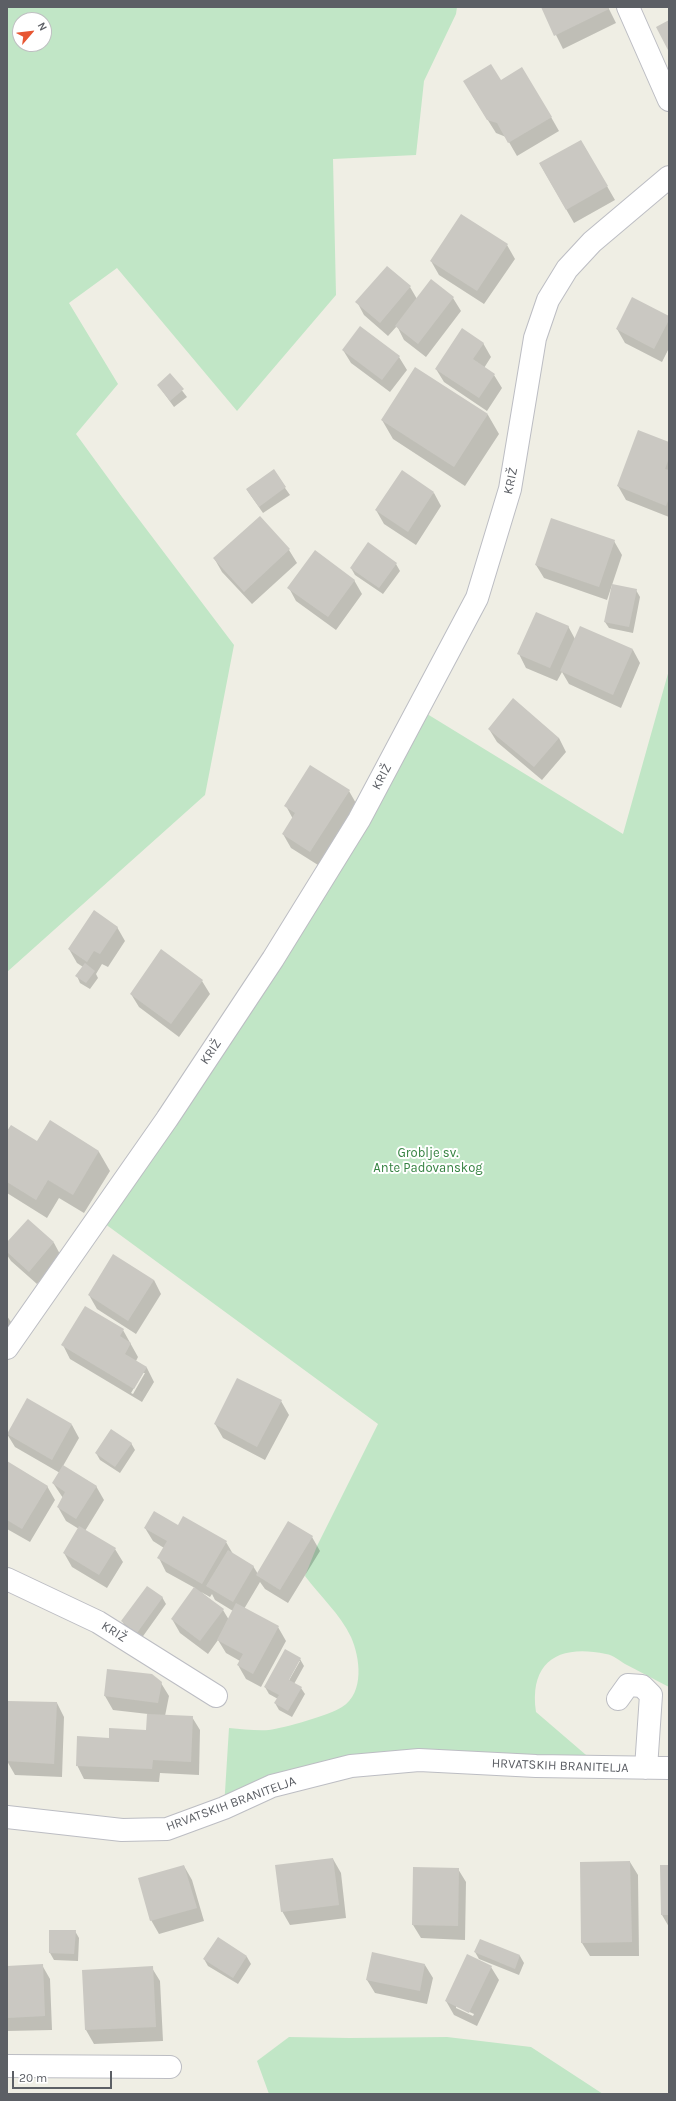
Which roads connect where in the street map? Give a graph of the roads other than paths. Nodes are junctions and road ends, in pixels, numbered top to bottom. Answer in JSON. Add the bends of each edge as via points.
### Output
{"nodes":[{"id":1,"x":628,"y":7,"type":"edge"},
{"id":2,"x":669,"y":100,"type":"edge"},
{"id":3,"x":669,"y":177,"type":"edge"},
{"id":4,"x":7,"y":1348,"type":"edge"},
{"id":5,"x":7,"y":1579,"type":"edge"},
{"id":6,"x":216,"y":1696,"type":"dead end"},
{"id":7,"x":618,"y":1699,"type":"dead end"},
{"id":8,"x":646,"y":1768,"type":"junction"},
{"id":9,"x":669,"y":1768,"type":"edge"},
{"id":10,"x":7,"y":1817,"type":"edge"},
{"id":11,"x":7,"y":2066,"type":"edge"},
{"id":12,"x":170,"y":2067,"type":"dead end"}],
"edges":[{"from":1,"to":2,"type":"street"},
{"from":3,"to":4,"type":"street","name":"KRIŽ","via":[[592,242],[567,269],[548,300],[535,338],[510,489],[477,598],[359,820],[273,959],[167,1119]]},
{"from":5,"to":6,"type":"street","name":"KRIŽ","via":[[98,1622]]},
{"from":7,"to":8,"type":"street","via":[[628,1685],[642,1686],[651,1695]]},
{"from":8,"to":9,"type":"street","name":"HRVATSKIH BRANITELJA"},
{"from":8,"to":10,"type":"street","name":"HRVATSKIH BRANITELJA","via":[[419,1760],[351,1766],[272,1786],[224,1808],[167,1829],[122,1830]]},
{"from":11,"to":12,"type":"street"}]}
